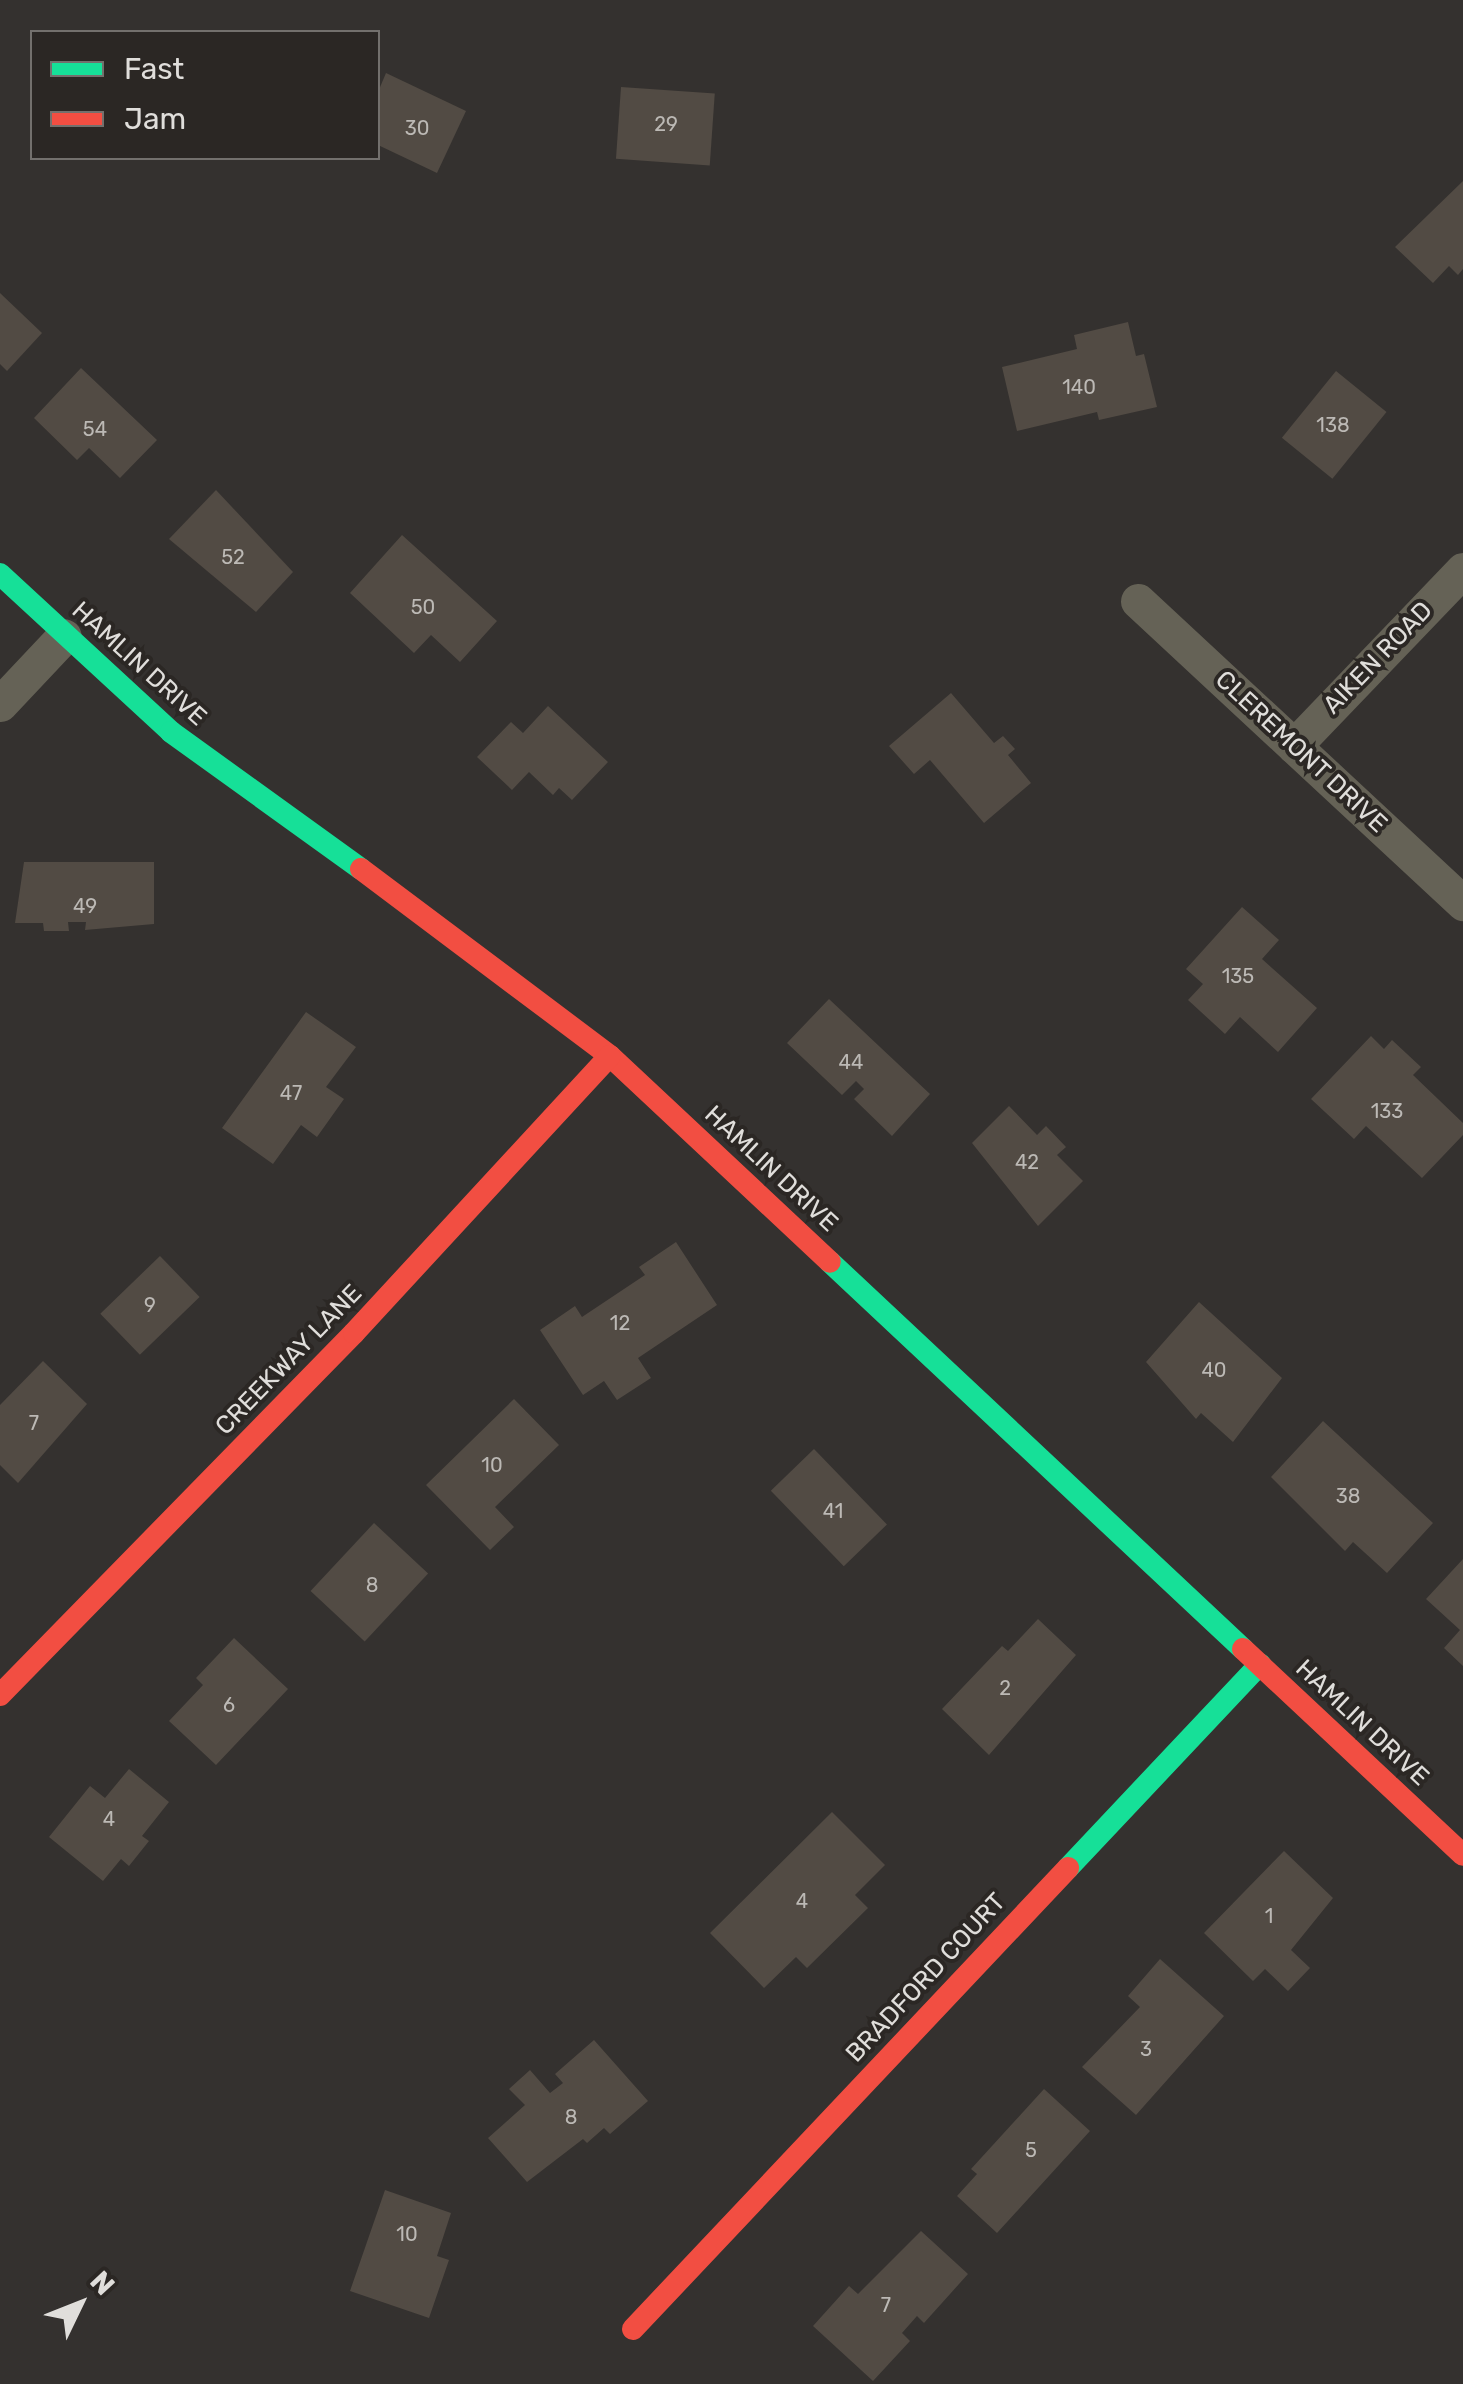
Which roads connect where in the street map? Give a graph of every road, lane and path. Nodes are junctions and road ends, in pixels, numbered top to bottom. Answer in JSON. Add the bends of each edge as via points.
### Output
{"nodes":[{"id":1,"x":1463,"y":570,"type":"edge"},
{"id":2,"x":0,"y":574,"type":"edge"},
{"id":3,"x":1138,"y":601,"type":"dead end"},
{"id":4,"x":64,"y":636,"type":"junction"},
{"id":5,"x":0,"y":704,"type":"edge"},
{"id":6,"x":1294,"y":746,"type":"junction"},
{"id":7,"x":1463,"y":904,"type":"edge"},
{"id":8,"x":610,"y":1056,"type":"junction"},
{"id":9,"x":1260,"y":1664,"type":"junction"},
{"id":10,"x":0,"y":1695,"type":"edge"},
{"id":11,"x":1463,"y":1854,"type":"edge"},
{"id":12,"x":632,"y":2329,"type":"dead end"}],
"edges":[{"from":1,"to":6,"type":"street","name":"AIKEN ROAD"},
{"from":2,"to":4,"type":"street","name":"HAMLIN DRIVE"},
{"from":3,"to":6,"type":"street","name":"CLEREMONT DRIVE"},
{"from":4,"to":5,"type":"street"},
{"from":4,"to":8,"type":"street","name":"HAMLIN DRIVE","via":[[171,732],[533,992]]},
{"from":6,"to":7,"type":"street","name":"CLEREMONT DRIVE"},
{"from":8,"to":9,"type":"street","name":"HAMLIN DRIVE"},
{"from":8,"to":10,"type":"street","name":"CREEKWAY LANE","via":[[354,1333]]},
{"from":9,"to":11,"type":"street","name":"HAMLIN DRIVE"},
{"from":9,"to":12,"type":"street","name":"BRADFORD COURT"}]}
